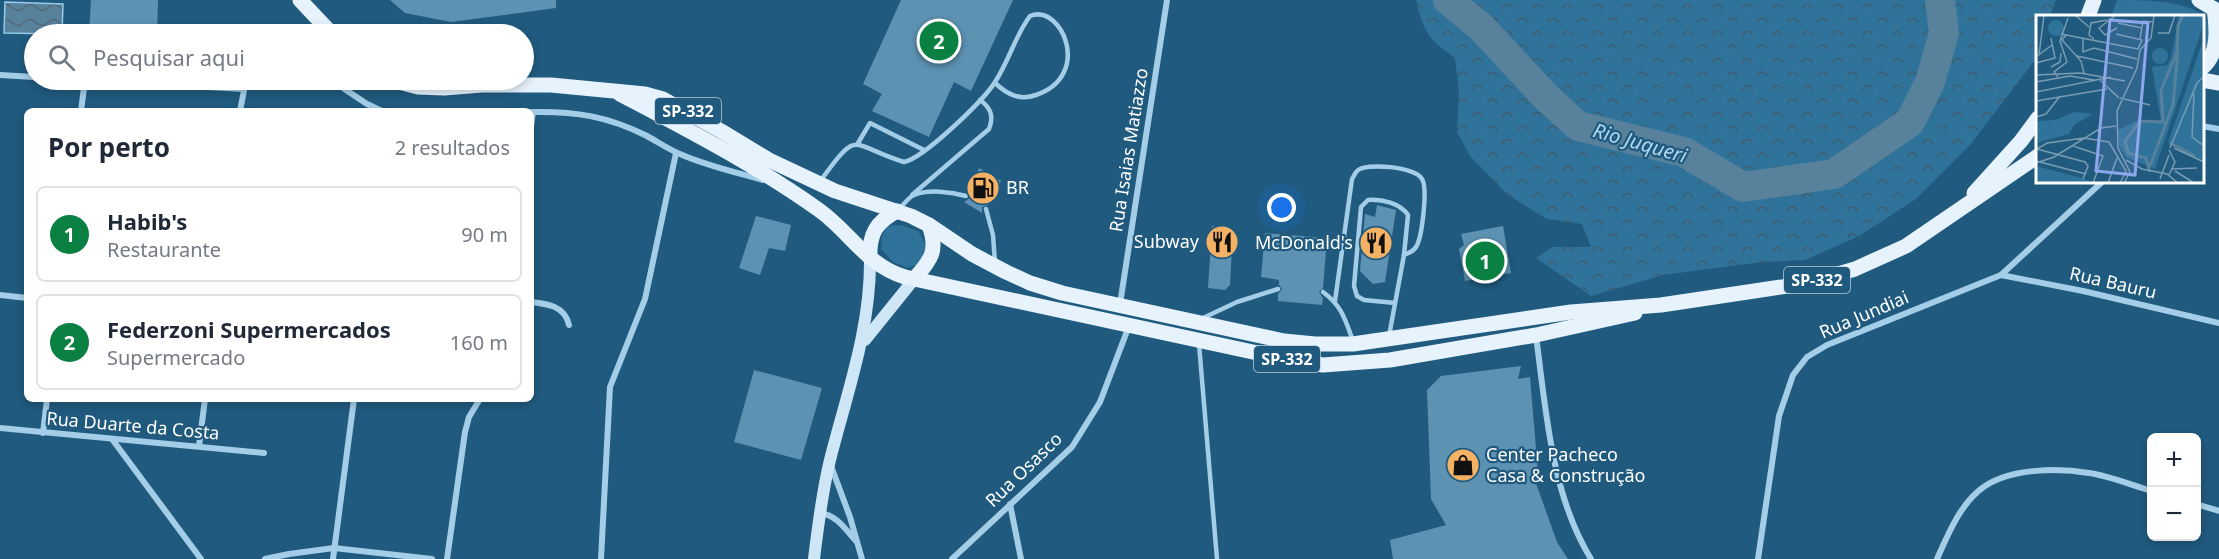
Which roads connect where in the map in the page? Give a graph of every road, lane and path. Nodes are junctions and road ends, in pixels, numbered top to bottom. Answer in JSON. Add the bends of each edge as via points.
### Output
{"nodes":[{"id":1,"x":300,"y":0,"type":"edge"},
{"id":2,"x":1167,"y":0,"type":"edge"},
{"id":3,"x":2094,"y":0,"type":"edge"},
{"id":4,"x":2199,"y":0,"type":"edge"},
{"id":5,"x":2216,"y":10,"type":"edge"},
{"id":6,"x":2088,"y":15,"type":"edge"},
{"id":7,"x":323,"y":24,"type":"edge"},
{"id":8,"x":2204,"y":66,"type":"edge"},
{"id":9,"x":0,"y":75,"type":"edge"},
{"id":10,"x":24,"y":76,"type":"edge"},
{"id":11,"x":2204,"y":80,"type":"edge"},
{"id":12,"x":995,"y":83,"type":"junction"},
{"id":13,"x":2219,"y":83,"type":"edge"},
{"id":14,"x":534,"y":85,"type":"edge"},
{"id":15,"x":84,"y":90,"type":"edge"},
{"id":16,"x":243,"y":90,"type":"edge"},
{"id":17,"x":346,"y":90,"type":"edge"},
{"id":18,"x":616,"y":92,"type":"junction"},
{"id":19,"x":980,"y":100,"type":"junction"},
{"id":20,"x":81,"y":108,"type":"edge"},
{"id":21,"x":240,"y":108,"type":"edge"},
{"id":22,"x":376,"y":108,"type":"edge"},
{"id":23,"x":534,"y":112,"type":"edge"},
{"id":24,"x":2036,"y":119,"type":"edge"},
{"id":25,"x":2204,"y":126,"type":"edge"},
{"id":26,"x":2219,"y":129,"type":"edge"},
{"id":27,"x":858,"y":143,"type":"junction"},
{"id":28,"x":924,"y":150,"type":"junction"},
{"id":29,"x":676,"y":153,"type":"junction"},
{"id":30,"x":2036,"y":157,"type":"edge"},
{"id":31,"x":2101,"y":183,"type":"edge"},
{"id":32,"x":818,"y":184,"type":"junction"},
{"id":33,"x":781,"y":185,"type":"junction"},
{"id":34,"x":912,"y":195,"type":"junction"},
{"id":35,"x":966,"y":196,"type":"dead end"},
{"id":36,"x":986,"y":208,"type":"dead end"},
{"id":37,"x":897,"y":211,"type":"junction"},
{"id":38,"x":1957,"y":212,"type":"junction"},
{"id":39,"x":929,"y":225,"type":"junction"},
{"id":40,"x":1404,"y":255,"type":"junction"},
{"id":41,"x":870,"y":258,"type":"junction"},
{"id":42,"x":995,"y":266,"type":"junction"},
{"id":43,"x":2001,"y":275,"type":"junction"},
{"id":44,"x":915,"y":278,"type":"junction"},
{"id":45,"x":1278,"y":289,"type":"dead end"},
{"id":46,"x":1323,"y":292,"type":"dead end"},
{"id":47,"x":0,"y":295,"type":"edge"},
{"id":48,"x":24,"y":298,"type":"edge"},
{"id":49,"x":1335,"y":301,"type":"junction"},
{"id":50,"x":534,"y":303,"type":"edge"},
{"id":51,"x":1395,"y":303,"type":"junction"},
{"id":52,"x":1120,"y":305,"type":"junction"},
{"id":53,"x":1661,"y":305,"type":"junction"},
{"id":54,"x":1196,"y":322,"type":"junction"},
{"id":55,"x":2219,"y":323,"type":"edge"},
{"id":56,"x":569,"y":325,"type":"dead end"},
{"id":57,"x":1129,"y":326,"type":"junction"},
{"id":58,"x":1536,"y":335,"type":"junction"},
{"id":59,"x":1389,"y":339,"type":"junction"},
{"id":60,"x":1199,"y":341,"type":"junction"},
{"id":61,"x":1353,"y":344,"type":"junction"},
{"id":62,"x":860,"y":349,"type":"junction"},
{"id":63,"x":47,"y":402,"type":"edge"},
{"id":64,"x":205,"y":402,"type":"edge"},
{"id":65,"x":354,"y":402,"type":"edge"},
{"id":66,"x":478,"y":402,"type":"edge"},
{"id":67,"x":0,"y":428,"type":"edge"},
{"id":68,"x":43,"y":433,"type":"junction"},
{"id":69,"x":112,"y":440,"type":"junction"},
{"id":70,"x":199,"y":446,"type":"junction"},
{"id":71,"x":264,"y":453,"type":"dead end"},
{"id":72,"x":829,"y":462,"type":"junction"},
{"id":73,"x":2147,"y":490,"type":"edge"},
{"id":74,"x":1010,"y":504,"type":"junction"},
{"id":75,"x":2201,"y":506,"type":"edge"},
{"id":76,"x":2219,"y":511,"type":"edge"},
{"id":77,"x":819,"y":513,"type":"junction"},
{"id":78,"x":856,"y":542,"type":"junction"},
{"id":79,"x":334,"y":548,"type":"junction"},
{"id":80,"x":201,"y":559,"type":"edge"},
{"id":81,"x":265,"y":559,"type":"edge"},
{"id":82,"x":333,"y":559,"type":"edge"},
{"id":83,"x":432,"y":559,"type":"edge"},
{"id":84,"x":447,"y":559,"type":"edge"},
{"id":85,"x":601,"y":559,"type":"edge"},
{"id":86,"x":814,"y":559,"type":"edge"},
{"id":87,"x":862,"y":559,"type":"edge"},
{"id":88,"x":952,"y":559,"type":"edge"},
{"id":89,"x":1022,"y":559,"type":"edge"},
{"id":90,"x":1217,"y":559,"type":"edge"},
{"id":91,"x":1591,"y":559,"type":"edge"},
{"id":92,"x":1758,"y":559,"type":"edge"},
{"id":93,"x":1937,"y":559,"type":"edge"}],
"edges":[{"from":1,"to":7,"type":"main road"},
{"from":2,"to":52,"type":"street","name":"Rua Isaias Matiazzo"},
{"from":3,"to":6,"type":"main road"},
{"from":4,"to":5,"type":"main road"},
{"from":5,"to":8,"type":"main road","via":[[2217,44]]},
{"from":9,"to":10,"type":"street"},
{"from":11,"to":13,"type":"main road"},
{"from":12,"to":12,"type":"lane","via":[[1006,93],[1029,98],[1053,88],[1062,78],[1068,50],[1051,18],[1041,13],[1030,16]]},
{"from":12,"to":19,"type":"lane"},
{"from":14,"to":18,"type":"main road","number":"SP-332"},
{"from":15,"to":20,"type":"street"},
{"from":16,"to":21,"type":"street"},
{"from":17,"to":22,"type":"street"},
{"from":18,"to":32,"type":"main road","number":"SP-332","via":[[663,99]]},
{"from":18,"to":33,"type":"main road","number":"SP-332"},
{"from":19,"to":28,"type":"lane"},
{"from":19,"to":34,"type":"lane","via":[[991,111],[989,129]]},
{"from":23,"to":29,"type":"street","via":[[600,117],[648,136]]},
{"from":24,"to":38,"type":"main road"},
{"from":25,"to":26,"type":"street"},
{"from":27,"to":28,"type":"lane","via":[[904,162]]},
{"from":27,"to":28,"type":"lane","via":[[870,123]]},
{"from":27,"to":32,"type":"lane","via":[[845,148]]},
{"from":29,"to":33,"type":"street"},
{"from":29,"to":85,"type":"street","via":[[645,298],[610,387]]},
{"from":30,"to":38,"type":"main road","number":"SP-332"},
{"from":31,"to":43,"type":"street","name":"Rua Jundiai"},
{"from":32,"to":37,"type":"main road","number":"SP-332"},
{"from":33,"to":41,"type":"main road","number":"SP-332","via":[[840,226]]},
{"from":34,"to":35,"type":"lane","via":[[929,192]]},
{"from":34,"to":37,"type":"lane"},
{"from":36,"to":42,"type":"lane"},
{"from":37,"to":39,"type":"main road","number":"SP-332"},
{"from":37,"to":41,"type":"main road","via":[[875,228],[869,245]]},
{"from":38,"to":53,"type":"main road","number":"SP-332","via":[[1906,246],[1855,269],[1809,283]]},
{"from":39,"to":42,"type":"main road","number":"SP-332"},
{"from":39,"to":44,"type":"main road","via":[[933,253]]},
{"from":40,"to":49,"type":"lane","via":[[1416,247],[1419,239],[1423,179],[1407,168],[1365,167],[1357,171],[1352,179]]},
{"from":40,"to":51,"type":"lane"},
{"from":40,"to":51,"type":"lane","via":[[1408,221],[1404,210],[1382,201],[1365,202],[1361,207],[1354,286],[1360,299]]},
{"from":41,"to":44,"type":"main road","number":"SP-332","via":[[896,274]]},
{"from":41,"to":62,"type":"street","via":[[869,298]]},
{"from":42,"to":52,"type":"main road","number":"SP-332","via":[[1062,293]]},
{"from":43,"to":55,"type":"street","name":"Rua Bauru"},
{"from":43,"to":92,"type":"street","name":"Rua Jundiai","via":[[1827,345],[1807,357],[1793,375],[1779,416]]},
{"from":44,"to":57,"type":"main road","number":"SP-332"},
{"from":44,"to":62,"type":"street"},
{"from":45,"to":54,"type":"lane","via":[[1237,302]]},
{"from":46,"to":49,"type":"lane"},
{"from":47,"to":48,"type":"street"},
{"from":49,"to":61,"type":"lane"},
{"from":50,"to":56,"type":"street","via":[[563,311]]},
{"from":51,"to":59,"type":"lane"},
{"from":52,"to":54,"type":"main road","number":"SP-332"},
{"from":53,"to":58,"type":"main road","number":"SP-332"},
{"from":53,"to":59,"type":"main road","number":"SP-332","via":[[1571,312]]},
{"from":54,"to":61,"type":"main road","number":"SP-332","via":[[1284,340]]},
{"from":57,"to":60,"type":"main road","number":"SP-332"},
{"from":57,"to":74,"type":"street","name":"Rua Osasco","via":[[1100,402],[1072,447]]},
{"from":58,"to":60,"type":"main road","number":"SP-332","via":[[1390,360],[1323,365]]},
{"from":58,"to":91,"type":"street","via":[[1553,453],[1565,502]]},
{"from":59,"to":61,"type":"main road","number":"SP-332"},
{"from":60,"to":90,"type":"lane"},
{"from":62,"to":72,"type":"street"},
{"from":63,"to":68,"type":"street"},
{"from":64,"to":70,"type":"street"},
{"from":65,"to":79,"type":"street"},
{"from":66,"to":84,"type":"street","via":[[465,432]]},
{"from":67,"to":68,"type":"street","name":"Rua Duarte da Costa"},
{"from":68,"to":69,"type":"street","name":"Rua Duarte da Costa"},
{"from":69,"to":70,"type":"street","name":"Rua Duarte da Costa"},
{"from":69,"to":80,"type":"street"},
{"from":70,"to":71,"type":"street","name":"Rua Duarte da Costa"},
{"from":72,"to":77,"type":"street"},
{"from":72,"to":78,"type":"street"},
{"from":73,"to":93,"type":"street","via":[[2090,473],[2029,471],[2005,477],[1985,486],[1968,503],[1950,529]]},
{"from":74,"to":88,"type":"street","name":"Rua Osasco"},
{"from":74,"to":89,"type":"street"},
{"from":75,"to":76,"type":"street"},
{"from":77,"to":78,"type":"street","via":[[837,520]]},
{"from":77,"to":86,"type":"street"},
{"from":78,"to":87,"type":"street"},
{"from":79,"to":81,"type":"street"},
{"from":79,"to":82,"type":"street"},
{"from":79,"to":83,"type":"street"}]}
